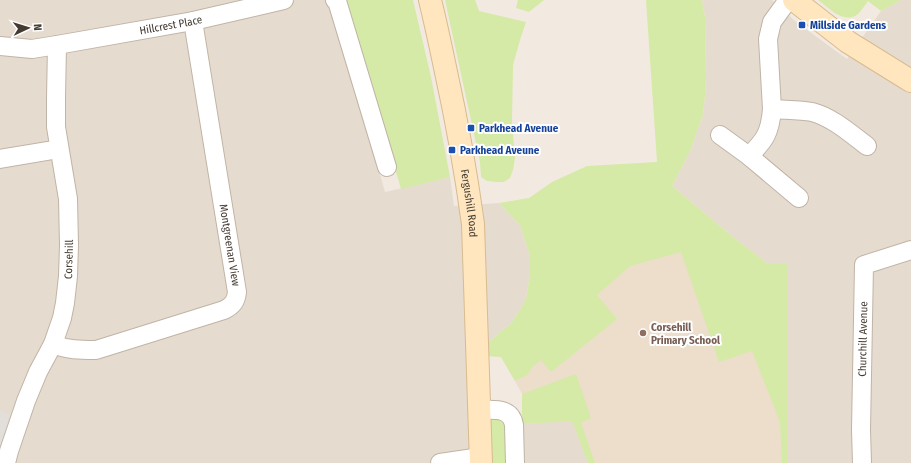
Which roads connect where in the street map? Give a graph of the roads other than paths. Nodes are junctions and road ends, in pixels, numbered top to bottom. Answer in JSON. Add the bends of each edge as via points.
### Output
{"nodes":[{"id":1,"x":284,"y":0,"type":"edge"},
{"id":2,"x":335,"y":0,"type":"edge"},
{"id":3,"x":430,"y":0,"type":"edge"},
{"id":4,"x":788,"y":0,"type":"edge"},
{"id":5,"x":794,"y":0,"type":"edge"},
{"id":6,"x":193,"y":22,"type":"junction"},
{"id":7,"x":58,"y":45,"type":"junction"},
{"id":8,"x":0,"y":46,"type":"edge"},
{"id":9,"x":911,"y":80,"type":"edge"},
{"id":10,"x":772,"y":109,"type":"junction"},
{"id":11,"x":720,"y":135,"type":"dead end"},
{"id":12,"x":867,"y":146,"type":"dead end"},
{"id":13,"x":59,"y":149,"type":"junction"},
{"id":14,"x":749,"y":156,"type":"junction"},
{"id":15,"x":0,"y":159,"type":"edge"},
{"id":16,"x":387,"y":167,"type":"dead end"},
{"id":17,"x":799,"y":198,"type":"dead end"},
{"id":18,"x":911,"y":250,"type":"edge"},
{"id":19,"x":53,"y":344,"type":"junction"},
{"id":20,"x":480,"y":410,"type":"junction"},
{"id":21,"x":481,"y":460,"type":"edge"},
{"id":22,"x":6,"y":463,"type":"edge"},
{"id":23,"x":440,"y":463,"type":"edge"},
{"id":24,"x":515,"y":463,"type":"edge"},
{"id":25,"x":862,"y":463,"type":"edge"}],
"edges":[{"from":1,"to":6,"type":"street","name":"Hillcrest Place"},
{"from":2,"to":16,"type":"street"},
{"from":3,"to":20,"type":"main road","name":"Fergushill Road","via":[[452,100],[473,224]]},
{"from":4,"to":10,"type":"street","via":[[772,22],[768,39]]},
{"from":5,"to":9,"type":"main road","via":[[848,42]]},
{"from":6,"to":7,"type":"street","name":"Hillcrest Place"},
{"from":6,"to":19,"type":"street","name":"Montgreenan View","via":[[237,298],[224,310],[96,350],[79,350]]},
{"from":7,"to":8,"type":"street","name":"Hillcrest Place","via":[[32,49]]},
{"from":7,"to":13,"type":"street","name":"Corsehill","via":[[56,128]]},
{"from":10,"to":12,"type":"street","via":[[811,112],[828,118]]},
{"from":10,"to":14,"type":"street","via":[[768,132]]},
{"from":11,"to":14,"type":"street"},
{"from":13,"to":15,"type":"street"},
{"from":13,"to":19,"type":"street","name":"Corsehill","via":[[68,199],[69,245],[65,303]]},
{"from":14,"to":17,"type":"street"},
{"from":18,"to":25,"type":"street","name":"Churchill Avenue","via":[[864,265]]},
{"from":19,"to":22,"type":"street","name":"Corsehill","via":[[26,401]]},
{"from":20,"to":21,"type":"main road","name":"Fergushill Road"},
{"from":20,"to":24,"type":"street","via":[[503,411],[511,416],[514,425]]},
{"from":21,"to":23,"type":"street"}]}
